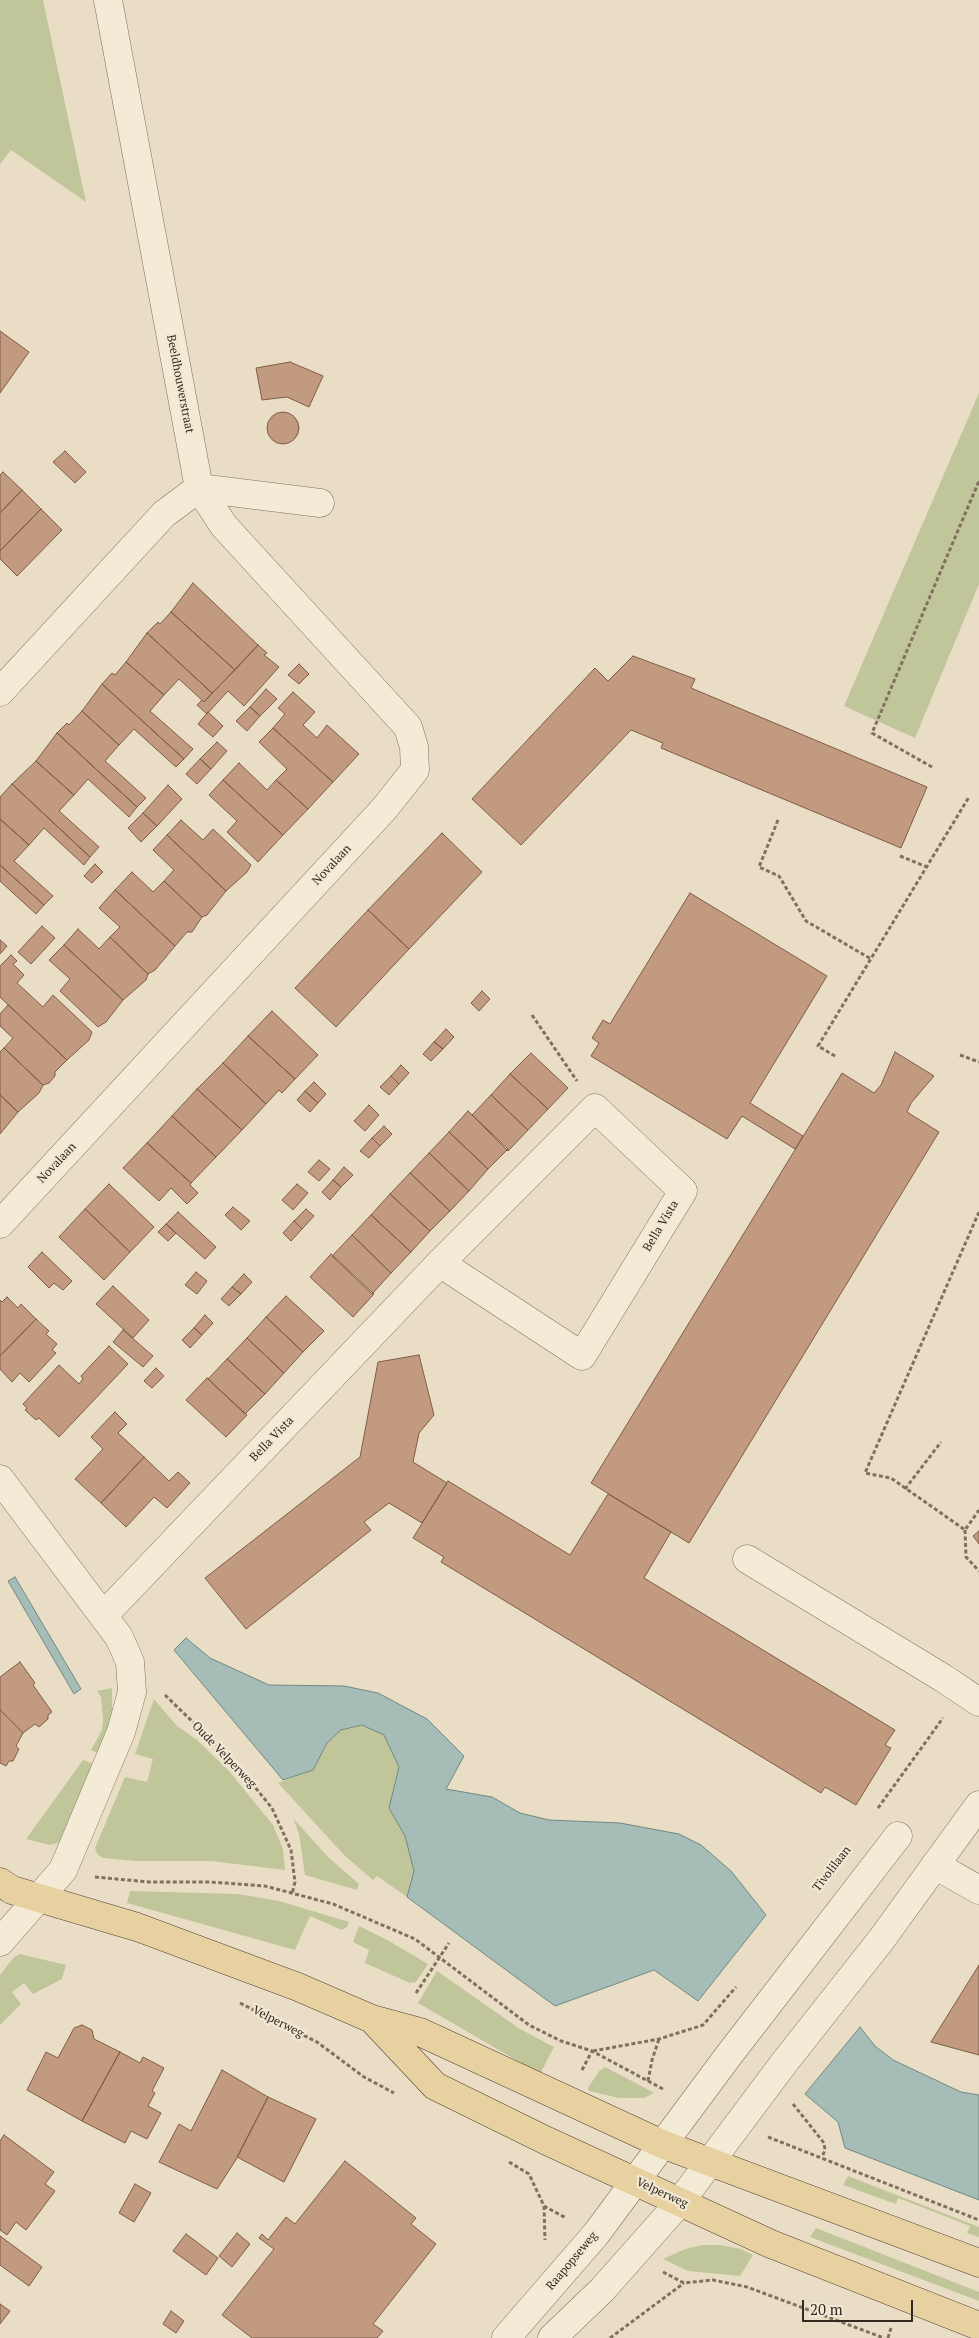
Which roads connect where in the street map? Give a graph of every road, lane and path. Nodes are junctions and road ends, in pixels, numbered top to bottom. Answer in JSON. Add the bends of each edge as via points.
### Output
{"nodes":[{"id":1,"x":108,"y":0,"type":"edge"},
{"id":2,"x":979,"y":481,"type":"edge"},
{"id":3,"x":199,"y":488,"type":"junction"},
{"id":4,"x":320,"y":502,"type":"dead end"},
{"id":5,"x":0,"y":692,"type":"edge"},
{"id":6,"x":932,"y":767,"type":"dead end"},
{"id":7,"x":969,"y":797,"type":"dead end"},
{"id":8,"x":778,"y":820,"type":"dead end"},
{"id":9,"x":900,"y":856,"type":"dead end"},
{"id":10,"x":927,"y":867,"type":"junction"},
{"id":11,"x":871,"y":959,"type":"junction"},
{"id":12,"x":532,"y":1015,"type":"dead end"},
{"id":13,"x":960,"y":1055,"type":"dead end"},
{"id":14,"x":835,"y":1056,"type":"dead end"},
{"id":15,"x":979,"y":1062,"type":"edge"},
{"id":16,"x":595,"y":1108,"type":"junction"},
{"id":17,"x":979,"y":1212,"type":"edge"},
{"id":18,"x":0,"y":1224,"type":"edge"},
{"id":19,"x":440,"y":1263,"type":"junction"},
{"id":20,"x":941,"y":1442,"type":"dead end"},
{"id":21,"x":0,"y":1479,"type":"edge"},
{"id":22,"x":905,"y":1489,"type":"junction"},
{"id":23,"x":979,"y":1510,"type":"edge"},
{"id":24,"x":965,"y":1530,"type":"junction"},
{"id":25,"x":747,"y":1559,"type":"dead end"},
{"id":26,"x":979,"y":1571,"type":"edge"},
{"id":27,"x":103,"y":1616,"type":"junction"},
{"id":28,"x":130,"y":1662,"type":"junction"},
{"id":29,"x":971,"y":1696,"type":"edge"},
{"id":30,"x":979,"y":1806,"type":"edge"},
{"id":31,"x":873,"y":1815,"type":"dead end"},
{"id":32,"x":898,"y":1836,"type":"dead end"},
{"id":33,"x":935,"y":1865,"type":"junction"},
{"id":34,"x":64,"y":1870,"type":"junction"},
{"id":35,"x":4,"y":1888,"type":"edge"},
{"id":36,"x":979,"y":1890,"type":"edge"},
{"id":37,"x":292,"y":1894,"type":"junction"},
{"id":38,"x":41,"y":1898,"type":"junction"},
{"id":39,"x":0,"y":1942,"type":"edge"},
{"id":40,"x":449,"y":1943,"type":"dead end"},
{"id":41,"x":439,"y":1958,"type":"junction"},
{"id":42,"x":739,"y":1984,"type":"dead end"},
{"id":43,"x":416,"y":1993,"type":"dead end"},
{"id":44,"x":236,"y":2002,"type":"dead end"},
{"id":45,"x":372,"y":2019,"type":"junction"},
{"id":46,"x":659,"y":2039,"type":"junction"},
{"id":47,"x":648,"y":2081,"type":"dead end"},
{"id":48,"x":401,"y":2097,"type":"dead end"},
{"id":49,"x":662,"y":2144,"type":"junction"},
{"id":50,"x":822,"y":2157,"type":"dead end"},
{"id":51,"x":505,"y":2159,"type":"dead end"},
{"id":52,"x":711,"y":2162,"type":"junction"},
{"id":53,"x":530,"y":2174,"type":"dead end"},
{"id":54,"x":635,"y":2181,"type":"junction"},
{"id":55,"x":680,"y":2202,"type":"junction"},
{"id":56,"x":979,"y":2220,"type":"edge"},
{"id":57,"x":979,"y":2263,"type":"edge"},
{"id":58,"x":684,"y":2283,"type":"dead end"},
{"id":59,"x":747,"y":2287,"type":"dead end"},
{"id":60,"x":979,"y":2326,"type":"edge"},
{"id":61,"x":506,"y":2338,"type":"edge"},
{"id":62,"x":552,"y":2338,"type":"edge"},
{"id":63,"x":610,"y":2338,"type":"edge"},
{"id":64,"x":884,"y":2338,"type":"edge"}],
"edges":[{"from":1,"to":3,"type":"street","name":"Beeldhouwerstraat"},
{"from":2,"to":6,"type":"path","via":[[872,733]]},
{"from":3,"to":4,"type":"street"},
{"from":3,"to":5,"type":"street","via":[[164,514]]},
{"from":3,"to":18,"type":"street","name":"Novalaan","via":[[224,526],[408,727],[414,747],[415,770],[384,809]]},
{"from":7,"to":10,"type":"path"},
{"from":8,"to":11,"type":"path","via":[[758,867],[778,876],[806,921]]},
{"from":9,"to":10,"type":"path"},
{"from":10,"to":11,"type":"path"},
{"from":11,"to":14,"type":"path","via":[[818,1046]]},
{"from":12,"to":16,"type":"path"},
{"from":13,"to":15,"type":"path"},
{"from":16,"to":19,"type":"street","name":"Bella Vista"},
{"from":16,"to":19,"type":"street","name":"Bella Vista","via":[[683,1191],[582,1356]]},
{"from":17,"to":22,"type":"path","via":[[865,1473],[891,1478]]},
{"from":19,"to":27,"type":"street","name":"Bella Vista"},
{"from":20,"to":22,"type":"path"},
{"from":21,"to":27,"type":"street"},
{"from":22,"to":24,"type":"path"},
{"from":23,"to":24,"type":"path"},
{"from":24,"to":26,"type":"path","via":[[966,1557]]},
{"from":25,"to":29,"type":"street"},
{"from":27,"to":28,"type":"street","via":[[119,1638]]},
{"from":28,"to":34,"type":"street","via":[[132,1692],[126,1717]]},
{"from":28,"to":37,"type":"path","name":"Oude Velperweg","via":[[236,1764],[272,1808],[291,1850],[295,1882]]},
{"from":29,"to":31,"type":"path"},
{"from":30,"to":33,"type":"street"},
{"from":32,"to":49,"type":"street"},
{"from":33,"to":36,"type":"street"},
{"from":33,"to":52,"type":"street"},
{"from":34,"to":37,"type":"path","via":[[97,1878],[141,1882],[265,1886]]},
{"from":34,"to":38,"type":"street"},
{"from":35,"to":38,"type":"main road","name":"Velperweg"},
{"from":37,"to":41,"type":"path","via":[[333,1904],[375,1921],[415,1939]]},
{"from":38,"to":39,"type":"street"},
{"from":38,"to":45,"type":"main road","name":"Velperweg","via":[[215,1955]]},
{"from":40,"to":41,"type":"path"},
{"from":41,"to":43,"type":"path"},
{"from":41,"to":46,"type":"path","via":[[529,2025],[561,2041],[592,2051]]},
{"from":42,"to":46,"type":"path","via":[[703,2025]]},
{"from":44,"to":48,"type":"path","name":"Velperweg","via":[[317,2042],[364,2077]]},
{"from":45,"to":49,"type":"main road","name":"Velperweg","via":[[420,2032]]},
{"from":45,"to":54,"type":"main road","name":"Velperweg","via":[[435,2086]]},
{"from":46,"to":47,"type":"path"},
{"from":49,"to":52,"type":"main road","name":"Velperweg"},
{"from":49,"to":54,"type":"street","name":"Raapopseweg"},
{"from":50,"to":56,"type":"path"},
{"from":51,"to":53,"type":"path"},
{"from":52,"to":55,"type":"street"},
{"from":52,"to":57,"type":"main road","name":"Velperweg"},
{"from":54,"to":55,"type":"main road","name":"Velperweg"},
{"from":54,"to":61,"type":"street","name":"Raapopseweg","via":[[596,2234]]},
{"from":55,"to":60,"type":"main road","name":"Velperweg","via":[[771,2244]]},
{"from":55,"to":62,"type":"street","via":[[602,2290]]},
{"from":58,"to":63,"type":"path"},
{"from":59,"to":64,"type":"path"}]}
